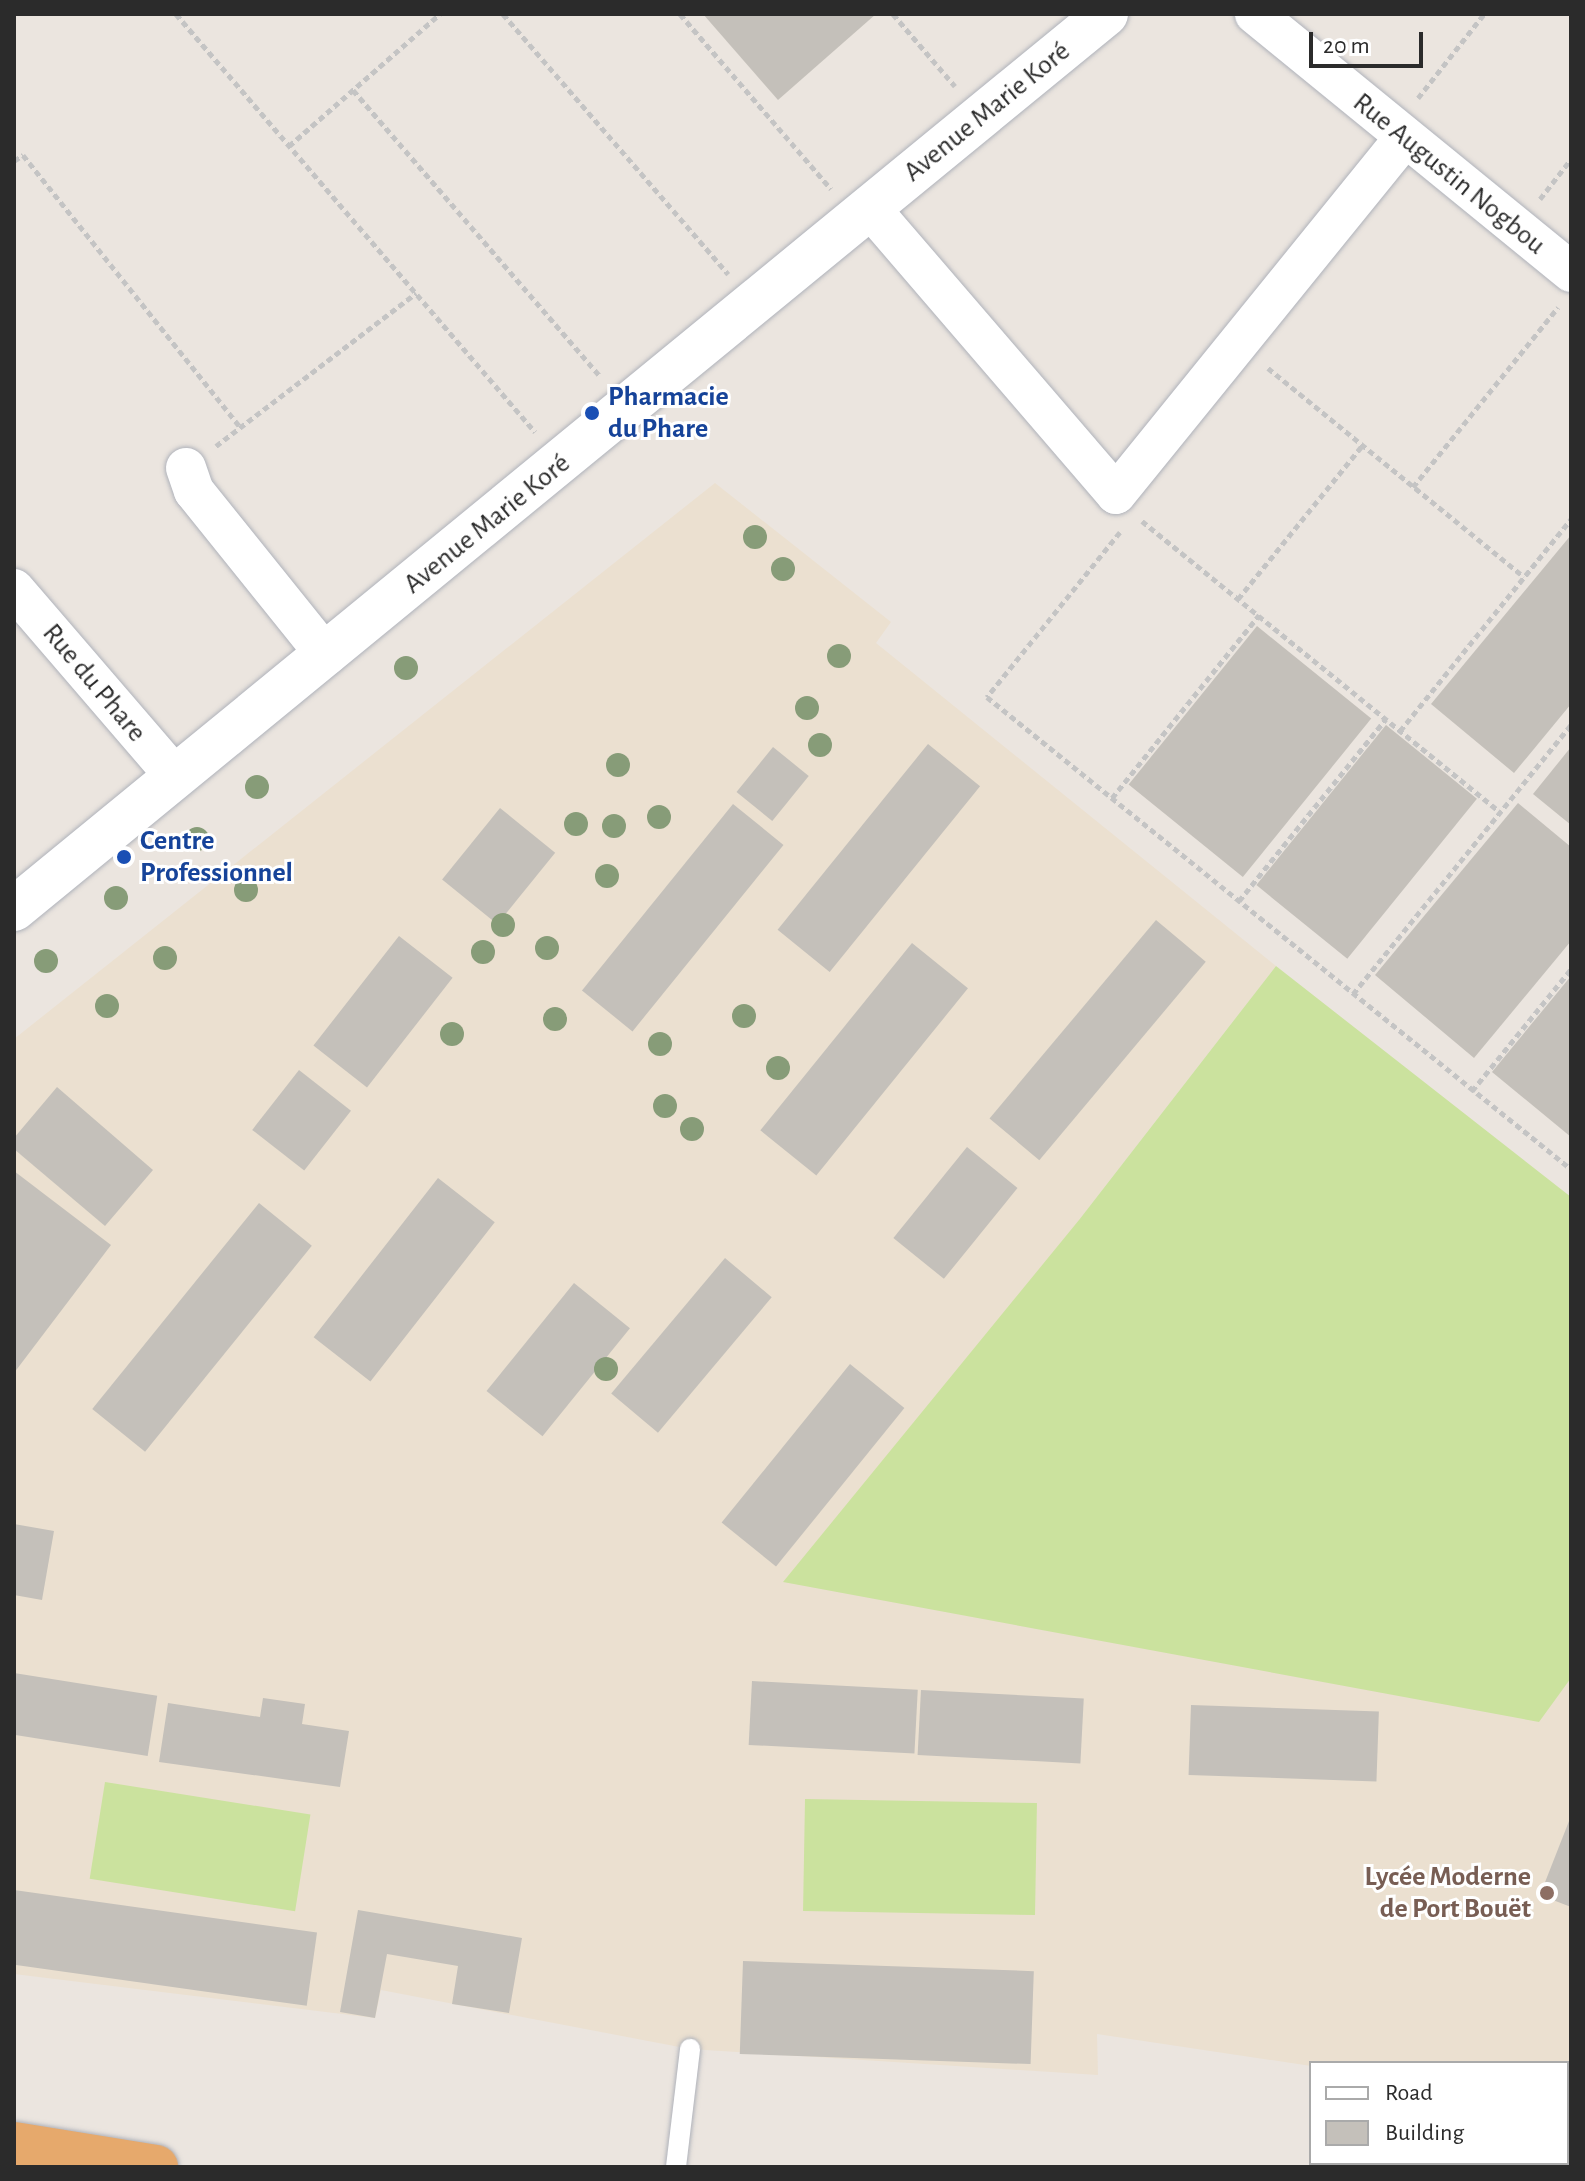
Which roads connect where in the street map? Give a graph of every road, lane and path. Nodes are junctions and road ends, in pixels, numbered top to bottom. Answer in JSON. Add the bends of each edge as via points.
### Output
{"nodes":[{"id":1,"x":176,"y":14,"type":"edge"},
{"id":2,"x":440,"y":14,"type":"edge"},
{"id":3,"x":503,"y":14,"type":"edge"},
{"id":4,"x":680,"y":14,"type":"edge"},
{"id":5,"x":893,"y":14,"type":"edge"},
{"id":6,"x":1106,"y":14,"type":"edge"},
{"id":7,"x":1255,"y":14,"type":"edge"},
{"id":8,"x":1484,"y":14,"type":"edge"},
{"id":9,"x":353,"y":90,"type":"junction"},
{"id":10,"x":981,"y":116,"type":"junction"},
{"id":11,"x":1398,"y":135,"type":"junction"},
{"id":12,"x":289,"y":146,"type":"junction"},
{"id":13,"x":1571,"y":159,"type":"edge"},
{"id":14,"x":14,"y":161,"type":"edge"},
{"id":15,"x":864,"y":214,"type":"junction"},
{"id":16,"x":1516,"y":229,"type":"junction"},
{"id":17,"x":1566,"y":287,"type":"edge"},
{"id":18,"x":416,"y":293,"type":"junction"},
{"id":19,"x":754,"y":304,"type":"junction"},
{"id":20,"x":1238,"y":344,"type":"junction"},
{"id":21,"x":628,"y":408,"type":"junction"},
{"id":22,"x":241,"y":428,"type":"junction"},
{"id":23,"x":1362,"y":446,"type":"junction"},
{"id":24,"x":562,"y":463,"type":"junction"},
{"id":25,"x":186,"y":468,"type":"joint"},
{"id":26,"x":1413,"y":487,"type":"junction"},
{"id":27,"x":1134,"y":514,"type":"dead end"},
{"id":28,"x":1571,"y":519,"type":"edge"},
{"id":29,"x":1124,"y":527,"type":"dead end"},
{"id":30,"x":1524,"y":577,"type":"junction"},
{"id":31,"x":14,"y":589,"type":"edge"},
{"id":32,"x":1238,"y":599,"type":"junction"},
{"id":33,"x":1259,"y":615,"type":"junction"},
{"id":34,"x":326,"y":655,"type":"junction"},
{"id":35,"x":1386,"y":719,"type":"junction"},
{"id":36,"x":1571,"y":725,"type":"edge"},
{"id":37,"x":1400,"y":731,"type":"junction"},
{"id":38,"x":175,"y":776,"type":"junction"},
{"id":39,"x":1112,"y":798,"type":"junction"},
{"id":40,"x":1500,"y":812,"type":"junction"},
{"id":41,"x":1239,"y":901,"type":"junction"},
{"id":42,"x":14,"y":909,"type":"edge"},
{"id":43,"x":1571,"y":969,"type":"edge"},
{"id":44,"x":1353,"y":994,"type":"junction"},
{"id":45,"x":1472,"y":1091,"type":"junction"},
{"id":46,"x":1571,"y":1169,"type":"edge"},
{"id":47,"x":690,"y":2049,"type":"dead end"},
{"id":48,"x":14,"y":2144,"type":"edge"},
{"id":49,"x":156,"y":2167,"type":"edge"},
{"id":50,"x":676,"y":2167,"type":"edge"}],
"edges":[{"from":1,"to":12,"type":"path"},
{"from":2,"to":9,"type":"path"},
{"from":3,"to":19,"type":"path"},
{"from":4,"to":15,"type":"path"},
{"from":5,"to":10,"type":"path"},
{"from":6,"to":10,"type":"main road","name":"Avenue Marie Koré"},
{"from":7,"to":11,"type":"street","name":"Rue Augustin Nogbou"},
{"from":8,"to":11,"type":"path"},
{"from":9,"to":12,"type":"path"},
{"from":9,"to":21,"type":"path"},
{"from":10,"to":15,"type":"main road","name":"Avenue Marie Koré"},
{"from":11,"to":16,"type":"street","name":"Rue Augustin Nogbou"},
{"from":11,"to":20,"type":"street"},
{"from":12,"to":18,"type":"path"},
{"from":13,"to":16,"type":"path"},
{"from":14,"to":22,"type":"path","via":[[23,155]]},
{"from":15,"to":19,"type":"main road","name":"Avenue Marie Koré"},
{"from":15,"to":20,"type":"street","via":[[1116,494]]},
{"from":16,"to":17,"type":"street","name":"Rue Augustin Nogbou"},
{"from":17,"to":26,"type":"path"},
{"from":18,"to":22,"type":"path"},
{"from":18,"to":24,"type":"path"},
{"from":19,"to":21,"type":"main road","name":"Avenue Marie Koré"},
{"from":20,"to":23,"type":"path"},
{"from":21,"to":24,"type":"main road","name":"Avenue Marie Koré"},
{"from":22,"to":25,"type":"path"},
{"from":23,"to":26,"type":"path"},
{"from":23,"to":32,"type":"path"},
{"from":24,"to":34,"type":"main road","name":"Avenue Marie Koré"},
{"from":25,"to":34,"type":"street","via":[[194,491]]},
{"from":26,"to":30,"type":"path"},
{"from":27,"to":32,"type":"path"},
{"from":28,"to":30,"type":"path"},
{"from":29,"to":39,"type":"path","via":[[987,697]]},
{"from":30,"to":37,"type":"path"},
{"from":31,"to":38,"type":"street","name":"Rue du Phare"},
{"from":32,"to":33,"type":"path"},
{"from":33,"to":35,"type":"path"},
{"from":33,"to":39,"type":"path"},
{"from":34,"to":38,"type":"main road","name":"Avenue Marie Koré"},
{"from":35,"to":37,"type":"path"},
{"from":35,"to":41,"type":"path"},
{"from":36,"to":40,"type":"path"},
{"from":37,"to":40,"type":"path"},
{"from":38,"to":42,"type":"main road","name":"Avenue Marie Koré"},
{"from":39,"to":41,"type":"path"},
{"from":40,"to":44,"type":"path"},
{"from":41,"to":44,"type":"path"},
{"from":43,"to":45,"type":"path"},
{"from":44,"to":45,"type":"path"},
{"from":45,"to":46,"type":"path"},
{"from":47,"to":50,"type":"lane"},
{"from":48,"to":49,"type":"highway"}]}
